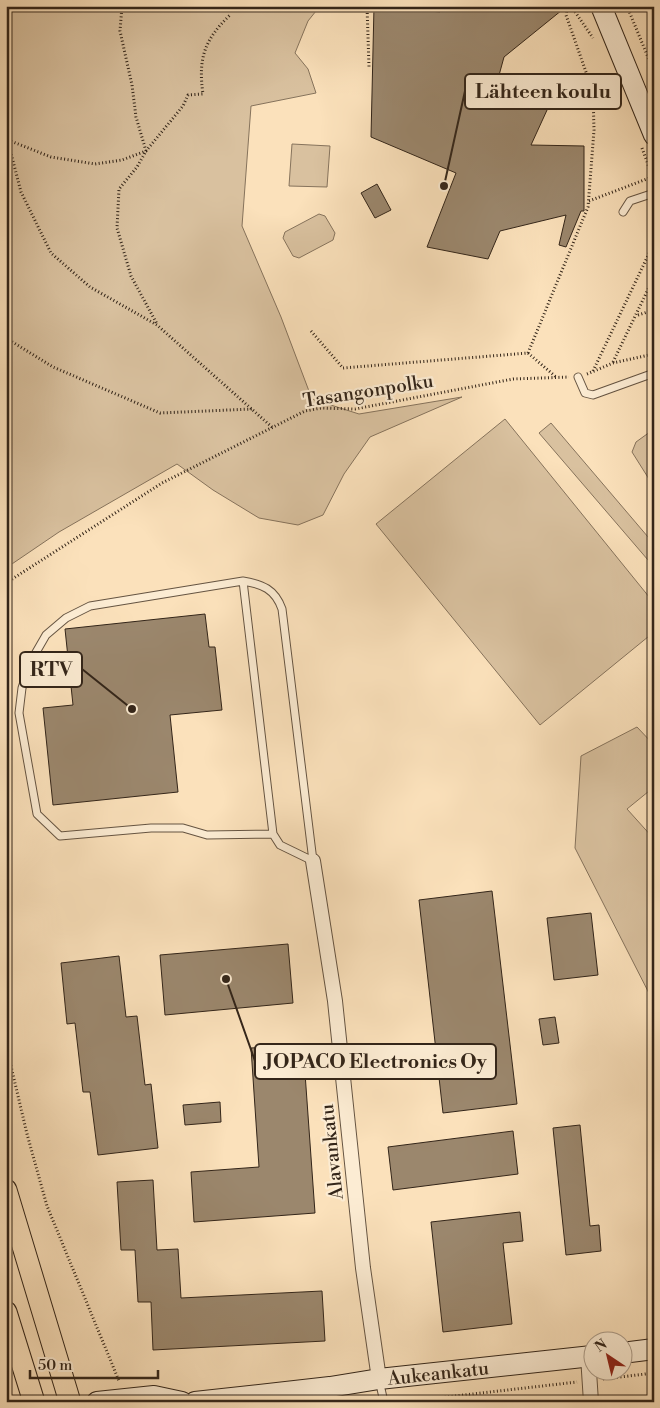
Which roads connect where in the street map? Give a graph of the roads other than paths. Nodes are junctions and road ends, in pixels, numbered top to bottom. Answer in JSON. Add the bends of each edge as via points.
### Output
{"nodes":[{"id":1,"x":601,"y":6,"type":"edge"},
{"id":2,"x":654,"y":135,"type":"edge"},
{"id":3,"x":654,"y":193,"type":"edge"},
{"id":4,"x":624,"y":212,"type":"dead end"},
{"id":5,"x":654,"y":373,"type":"edge"},
{"id":6,"x":578,"y":377,"type":"road end"},
{"id":7,"x":243,"y":581,"type":"junction"},
{"id":8,"x":273,"y":834,"type":"junction"},
{"id":9,"x":313,"y":861,"type":"junction"},
{"id":10,"x":6,"y":1190,"type":"edge"},
{"id":11,"x":6,"y":1312,"type":"edge"},
{"id":12,"x":654,"y":1349,"type":"edge"},
{"id":13,"x":632,"y":1352,"type":"edge"},
{"id":14,"x":582,"y":1357,"type":"edge"},
{"id":15,"x":379,"y":1379,"type":"junction"},
{"id":16,"x":588,"y":1380,"type":"edge"},
{"id":17,"x":34,"y":1402,"type":"edge"},
{"id":18,"x":70,"y":1402,"type":"edge"},
{"id":19,"x":97,"y":1402,"type":"edge"},
{"id":20,"x":182,"y":1402,"type":"edge"},
{"id":21,"x":195,"y":1402,"type":"edge"},
{"id":22,"x":384,"y":1402,"type":"edge"},
{"id":23,"x":591,"y":1402,"type":"edge"}],
"edges":[{"from":1,"to":2,"type":"street"},
{"from":3,"to":4,"type":"lane","via":[[630,201]]},
{"from":5,"to":6,"type":"lane","via":[[593,395],[585,393]]},
{"from":7,"to":8,"type":"lane"},
{"from":7,"to":8,"type":"lane","via":[[90,606],[66,618],[46,635],[31,661],[22,688],[19,713],[36,814],[60,836],[151,828],[183,828],[207,835]]},
{"from":7,"to":9,"type":"lane","via":[[269,590],[279,600],[282,609]]},
{"from":8,"to":9,"type":"lane","via":[[280,845]]},
{"from":9,"to":15,"type":"street","name":"Alavankatu","via":[[335,1001],[363,1268]]},
{"from":10,"to":18,"type":"main road"},
{"from":11,"to":17,"type":"main road"},
{"from":12,"to":13,"type":"street"},
{"from":14,"to":15,"type":"street","name":"Aukeankatu"},
{"from":15,"to":21,"type":"street","name":"Aukeankatu"},
{"from":15,"to":22,"type":"lane"},
{"from":16,"to":23,"type":"street"},
{"from":19,"to":20,"type":"street","via":[[154,1396]]}]}
